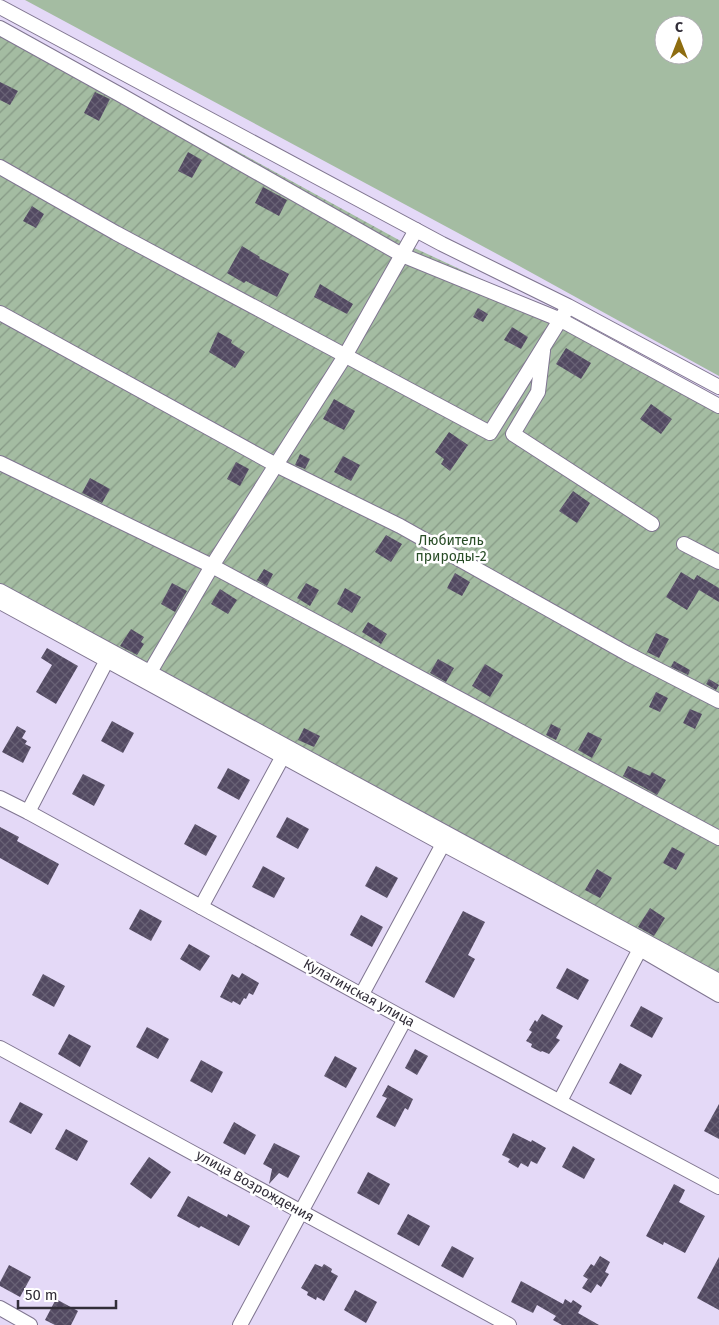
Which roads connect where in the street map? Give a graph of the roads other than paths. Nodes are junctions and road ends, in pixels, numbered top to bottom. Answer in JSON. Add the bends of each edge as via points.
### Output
{"nodes":[{"id":1,"x":0,"y":7,"type":"edge"},
{"id":2,"x":0,"y":28,"type":"edge"},
{"id":3,"x":0,"y":167,"type":"edge"},
{"id":4,"x":416,"y":230,"type":"junction"},
{"id":5,"x":402,"y":255,"type":"junction"},
{"id":6,"x":568,"y":306,"type":"junction"},
{"id":7,"x":0,"y":313,"type":"edge"},
{"id":8,"x":561,"y":320,"type":"junction"},
{"id":9,"x":544,"y":346,"type":"junction"},
{"id":10,"x":345,"y":356,"type":"junction"},
{"id":11,"x":719,"y":387,"type":"edge"},
{"id":12,"x":719,"y":406,"type":"edge"},
{"id":13,"x":0,"y":464,"type":"edge"},
{"id":14,"x":276,"y":465,"type":"junction"},
{"id":15,"x":652,"y":524,"type":"dead end"},
{"id":16,"x":684,"y":544,"type":"dead end"},
{"id":17,"x":719,"y":562,"type":"edge"},
{"id":18,"x":212,"y":566,"type":"junction"},
{"id":19,"x":0,"y":590,"type":"edge"},
{"id":20,"x":0,"y":602,"type":"edge"},
{"id":21,"x":107,"y":660,"type":"junction"},
{"id":22,"x":150,"y":672,"type":"junction"},
{"id":23,"x":719,"y":701,"type":"edge"},
{"id":24,"x":283,"y":756,"type":"junction"},
{"id":25,"x":0,"y":798,"type":"edge"},
{"id":26,"x":28,"y":812,"type":"junction"},
{"id":27,"x":719,"y":838,"type":"edge"},
{"id":28,"x":443,"y":844,"type":"junction"},
{"id":29,"x":202,"y":907,"type":"junction"},
{"id":30,"x":640,"y":949,"type":"junction"},
{"id":31,"x":719,"y":981,"type":"edge"},
{"id":32,"x":362,"y":994,"type":"junction"},
{"id":33,"x":719,"y":995,"type":"edge"},
{"id":34,"x":405,"y":1019,"type":"junction"},
{"id":35,"x":0,"y":1048,"type":"edge"},
{"id":36,"x":560,"y":1101,"type":"junction"},
{"id":37,"x":719,"y":1188,"type":"edge"},
{"id":38,"x":301,"y":1211,"type":"junction"},
{"id":39,"x":0,"y":1308,"type":"edge"},
{"id":40,"x":24,"y":1324,"type":"edge"},
{"id":41,"x":240,"y":1325,"type":"edge"},
{"id":42,"x":509,"y":1325,"type":"edge"}],
"edges":[{"from":1,"to":4,"type":"street"},
{"from":2,"to":5,"type":"street"},
{"from":3,"to":10,"type":"street"},
{"from":4,"to":5,"type":"street"},
{"from":4,"to":6,"type":"street"},
{"from":5,"to":8,"type":"street"},
{"from":5,"to":10,"type":"street"},
{"from":6,"to":8,"type":"street"},
{"from":6,"to":11,"type":"street"},
{"from":7,"to":14,"type":"street"},
{"from":8,"to":9,"type":"street"},
{"from":8,"to":12,"type":"street"},
{"from":9,"to":10,"type":"street","via":[[490,433]]},
{"from":9,"to":15,"type":"street","via":[[538,392],[513,434]]},
{"from":10,"to":14,"type":"street"},
{"from":13,"to":18,"type":"street"},
{"from":14,"to":18,"type":"street"},
{"from":14,"to":23,"type":"street","via":[[400,526],[626,653]]},
{"from":16,"to":17,"type":"street"},
{"from":18,"to":22,"type":"street"},
{"from":18,"to":27,"type":"street"},
{"from":19,"to":22,"type":"street"},
{"from":20,"to":21,"type":"street"},
{"from":21,"to":24,"type":"street"},
{"from":21,"to":26,"type":"street"},
{"from":22,"to":31,"type":"street"},
{"from":24,"to":28,"type":"street"},
{"from":24,"to":29,"type":"street"},
{"from":25,"to":26,"type":"street","name":"Кулагинская улица"},
{"from":26,"to":29,"type":"street","name":"Кулагинская улица"},
{"from":28,"to":30,"type":"street"},
{"from":28,"to":32,"type":"street"},
{"from":29,"to":32,"type":"street","name":"Кулагинская улица"},
{"from":30,"to":33,"type":"street"},
{"from":30,"to":36,"type":"street"},
{"from":32,"to":34,"type":"street","name":"Кулагинская улица"},
{"from":34,"to":36,"type":"street","name":"Кулагинская улица"},
{"from":34,"to":38,"type":"street"},
{"from":35,"to":38,"type":"street","name":"улица Возрождения"},
{"from":36,"to":37,"type":"street","name":"Кулагинская улица"},
{"from":38,"to":41,"type":"street"},
{"from":38,"to":42,"type":"street","name":"улица Возрождения"},
{"from":39,"to":40,"type":"street"}]}
